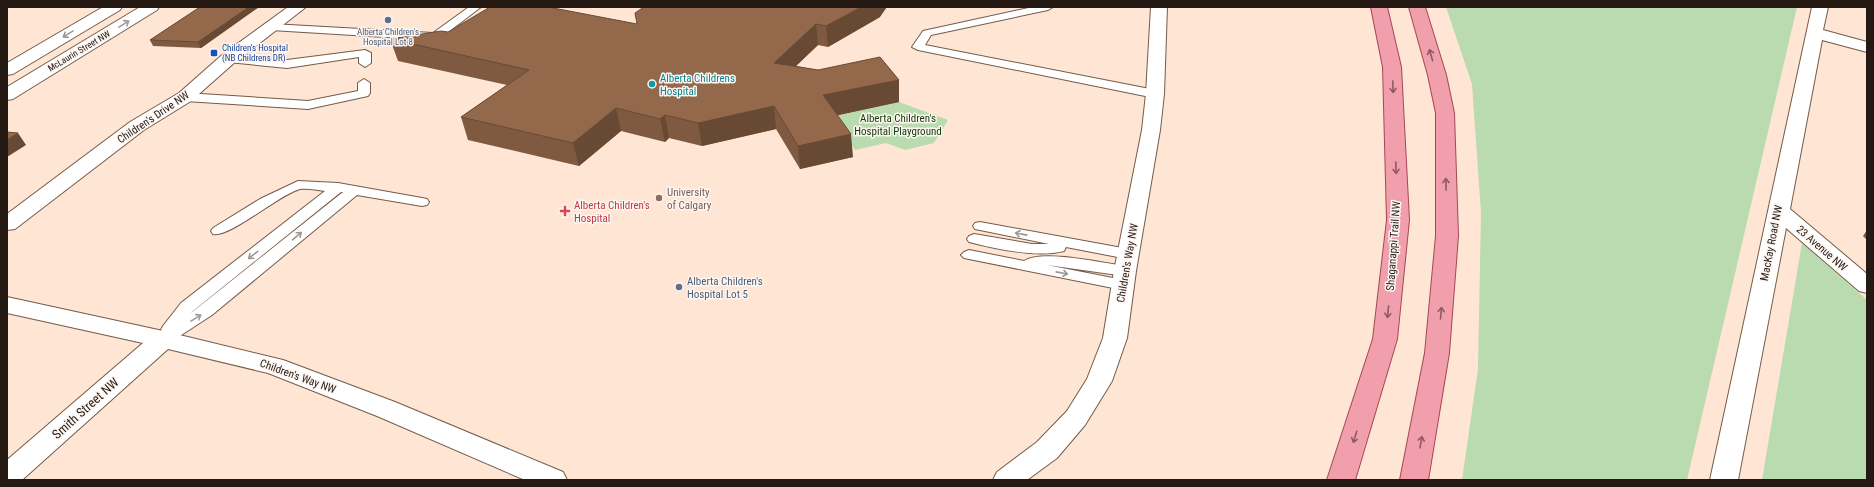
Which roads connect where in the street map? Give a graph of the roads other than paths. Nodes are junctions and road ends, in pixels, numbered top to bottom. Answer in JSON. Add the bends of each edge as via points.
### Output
{"nodes":[{"id":1,"x":114,"y":7,"type":"edge"},
{"id":2,"x":151,"y":7,"type":"edge"},
{"id":3,"x":298,"y":7,"type":"edge"},
{"id":4,"x":476,"y":7,"type":"edge"},
{"id":5,"x":1048,"y":7,"type":"edge"},
{"id":6,"x":1159,"y":7,"type":"edge"},
{"id":7,"x":1379,"y":7,"type":"edge"},
{"id":8,"x":1417,"y":7,"type":"edge"},
{"id":9,"x":1820,"y":7,"type":"edge"},
{"id":10,"x":271,"y":27,"type":"junction"},
{"id":11,"x":1815,"y":33,"type":"junction"},
{"id":12,"x":1867,"y":46,"type":"edge"},
{"id":13,"x":228,"y":59,"type":"junction"},
{"id":14,"x":365,"y":63,"type":"dead end"},
{"id":15,"x":7,"y":70,"type":"edge"},
{"id":16,"x":364,"y":83,"type":"dead end"},
{"id":17,"x":1156,"y":94,"type":"junction"},
{"id":18,"x":7,"y":95,"type":"edge"},
{"id":19,"x":185,"y":97,"type":"junction"},
{"id":20,"x":338,"y":187,"type":"junction"},
{"id":21,"x":354,"y":190,"type":"junction"},
{"id":22,"x":422,"y":202,"type":"dead end"},
{"id":23,"x":1778,"y":210,"type":"junction"},
{"id":24,"x":7,"y":224,"type":"edge"},
{"id":25,"x":218,"y":231,"type":"dead end"},
{"id":26,"x":977,"y":233,"type":"dead end"},
{"id":27,"x":968,"y":255,"type":"dead end"},
{"id":28,"x":1125,"y":270,"type":"junction"},
{"id":29,"x":1867,"y":286,"type":"edge"},
{"id":30,"x":7,"y":305,"type":"edge"},
{"id":31,"x":163,"y":339,"type":"junction"},
{"id":32,"x":7,"y":477,"type":"edge"},
{"id":33,"x":553,"y":480,"type":"edge"},
{"id":34,"x":1008,"y":480,"type":"edge"},
{"id":35,"x":1341,"y":480,"type":"edge"},
{"id":36,"x":1414,"y":480,"type":"edge"},
{"id":37,"x":1724,"y":480,"type":"edge"}],
"edges":[{"from":1,"to":15,"type":"street","name":"McLaurin Street NW","one_way":true},
{"from":18,"to":2,"type":"street","name":"McLaurin Street NW","one_way":true},
{"from":3,"to":10,"type":"street","name":"Children's Drive NW"},
{"from":4,"to":10,"type":"lane","via":[[434,37]]},
{"from":5,"to":17,"type":"lane","via":[[927,33],[918,48]]},
{"from":6,"to":17,"type":"street","name":"Children's Way NW"},
{"from":7,"to":35,"type":"main road","name":"Shaganappi Trail NW","one_way":true,"via":[[1392,66],[1398,220],[1386,339]]},
{"from":36,"to":8,"type":"main road","one_way":true,"via":[[1437,353],[1447,236],[1445,113]]},
{"from":9,"to":11,"type":"street","name":"MacKay Road NW"},
{"from":10,"to":13,"type":"street","name":"Children's Drive NW"},
{"from":11,"to":12,"type":"street"},
{"from":11,"to":23,"type":"street","name":"MacKay Road NW"},
{"from":13,"to":14,"type":"lane","via":[[287,64],[365,53]]},
{"from":13,"to":19,"type":"street","name":"Children's Drive NW"},
{"from":16,"to":19,"type":"lane","via":[[364,93],[308,105]]},
{"from":17,"to":28,"type":"street","name":"Children's Way NW"},
{"from":19,"to":24,"type":"street","name":"Children's Drive NW","via":[[137,126]]},
{"from":20,"to":21,"type":"lane"},
{"from":20,"to":25,"type":"lane","via":[[298,185]]},
{"from":20,"to":31,"type":"lane","one_way":true,"via":[[187,307]]},
{"from":21,"to":22,"type":"lane"},
{"from":31,"to":21,"type":"lane","one_way":true,"via":[[206,311]]},
{"from":23,"to":29,"type":"street","name":"23 Avenue NW"},
{"from":23,"to":37,"type":"street","name":"MacKay Road NW"},
{"from":28,"to":26,"type":"lane","one_way":true,"via":[[1086,246],[1032,249]]},
{"from":27,"to":28,"type":"lane","one_way":true,"via":[[1017,264]]},
{"from":28,"to":34,"type":"street","name":"Children's Way NW","via":[[1115,338],[1099,381],[1076,418],[1048,450]]},
{"from":30,"to":31,"type":"street","name":"Children's Way NW"},
{"from":31,"to":32,"type":"street","name":"Smith Street NW"},
{"from":31,"to":33,"type":"street","name":"Children's Way NW","via":[[274,366],[386,409]]}]}
